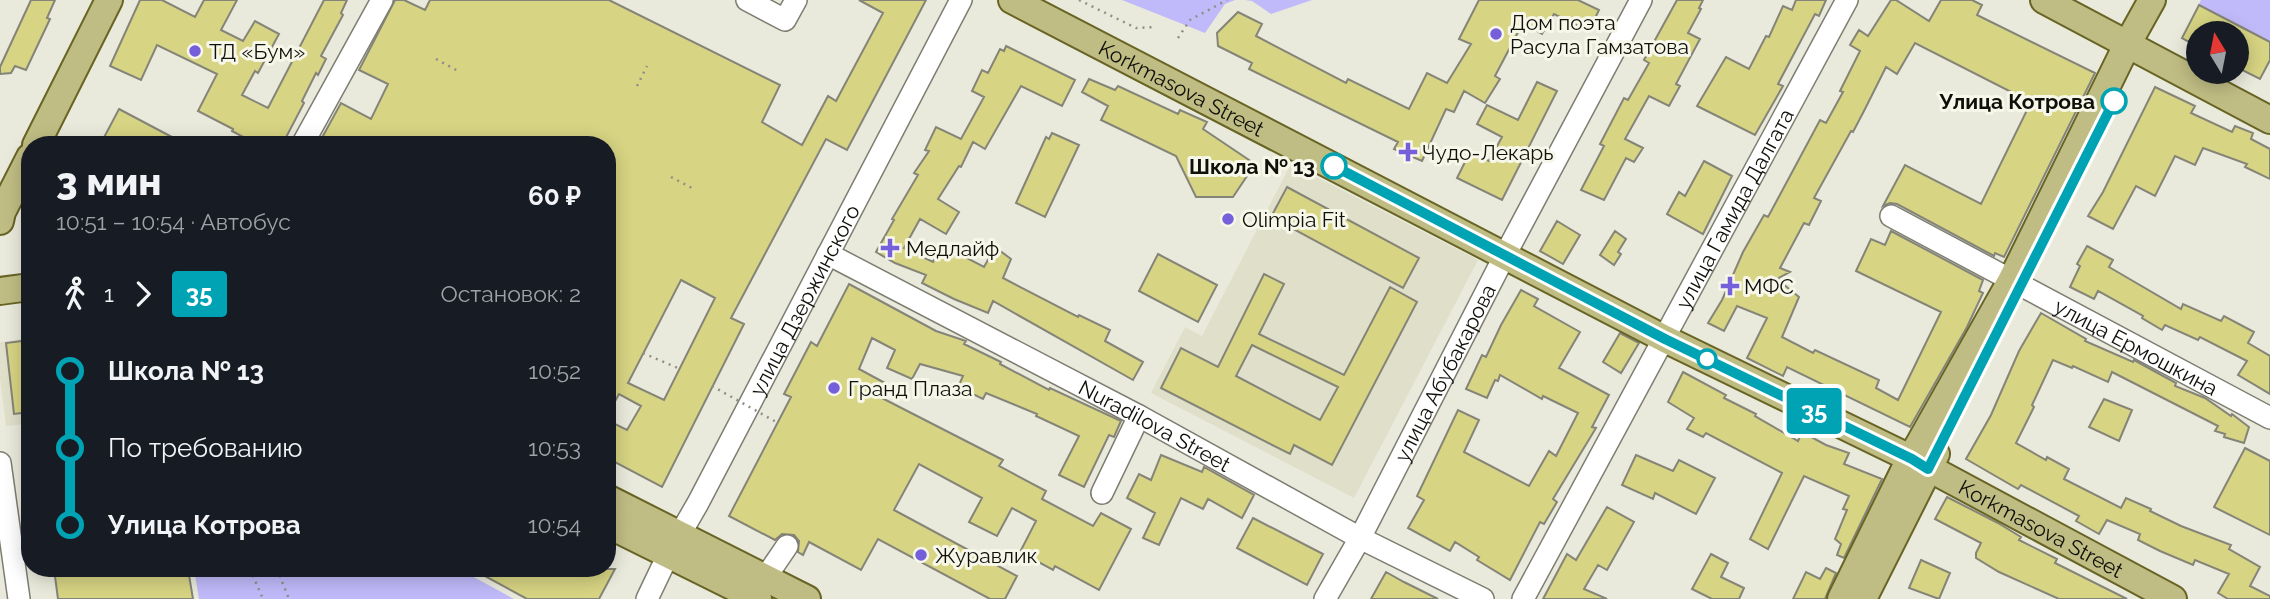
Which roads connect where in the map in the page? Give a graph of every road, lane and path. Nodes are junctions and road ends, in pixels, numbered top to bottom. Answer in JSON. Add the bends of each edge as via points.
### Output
{"nodes":[{"id":1,"x":108,"y":0,"type":"edge"},
{"id":2,"x":382,"y":0,"type":"edge"},
{"id":3,"x":747,"y":0,"type":"edge"},
{"id":4,"x":796,"y":0,"type":"edge"},
{"id":5,"x":961,"y":0,"type":"edge"},
{"id":6,"x":1012,"y":0,"type":"edge"},
{"id":7,"x":1079,"y":0,"type":"edge"},
{"id":8,"x":1227,"y":0,"type":"edge"},
{"id":9,"x":1642,"y":0,"type":"edge"},
{"id":10,"x":1847,"y":0,"type":"edge"},
{"id":11,"x":2044,"y":0,"type":"edge"},
{"id":12,"x":2152,"y":0,"type":"edge"},
{"id":13,"x":2173,"y":0,"type":"edge"},
{"id":14,"x":1154,"y":27,"type":"dead end"},
{"id":15,"x":1178,"y":38,"type":"dead end"},
{"id":16,"x":2134,"y":47,"type":"junction"},
{"id":17,"x":436,"y":60,"type":"dead end"},
{"id":18,"x":646,"y":66,"type":"dead end"},
{"id":19,"x":458,"y":71,"type":"dead end"},
{"id":20,"x":637,"y":86,"type":"dead end"},
{"id":21,"x":2270,"y":120,"type":"edge"},
{"id":22,"x":40,"y":136,"type":"edge"},
{"id":23,"x":308,"y":136,"type":"edge"},
{"id":24,"x":21,"y":175,"type":"edge"},
{"id":25,"x":671,"y":177,"type":"dead end"},
{"id":26,"x":692,"y":188,"type":"dead end"},
{"id":27,"x":1,"y":214,"type":"edge"},
{"id":28,"x":1891,"y":216,"type":"dead end"},
{"id":29,"x":828,"y":254,"type":"junction"},
{"id":30,"x":1506,"y":256,"type":"junction"},
{"id":31,"x":2017,"y":284,"type":"junction"},
{"id":32,"x":1665,"y":339,"type":"junction"},
{"id":33,"x":643,"y":353,"type":"dead end"},
{"id":34,"x":680,"y":369,"type":"dead end"},
{"id":35,"x":712,"y":386,"type":"dead end"},
{"id":36,"x":1139,"y":416,"type":"junction"},
{"id":37,"x":2270,"y":418,"type":"edge"},
{"id":38,"x":778,"y":423,"type":"dead end"},
{"id":39,"x":0,"y":463,"type":"edge"},
{"id":40,"x":1920,"y":464,"type":"junction"},
{"id":41,"x":1102,"y":493,"type":"dead end"},
{"id":42,"x":616,"y":504,"type":"edge"},
{"id":43,"x":616,"y":527,"type":"edge"},
{"id":44,"x":1360,"y":538,"type":"junction"},
{"id":45,"x":673,"y":544,"type":"junction"},
{"id":46,"x":787,"y":545,"type":"dead end"},
{"id":47,"x":253,"y":577,"type":"edge"},
{"id":48,"x":280,"y":577,"type":"edge"},
{"id":49,"x":759,"y":591,"type":"edge"},
{"id":50,"x":19,"y":599,"type":"edge"},
{"id":51,"x":263,"y":599,"type":"edge"},
{"id":52,"x":289,"y":599,"type":"edge"},
{"id":53,"x":647,"y":599,"type":"edge"},
{"id":54,"x":807,"y":599,"type":"edge"},
{"id":55,"x":1325,"y":599,"type":"edge"},
{"id":56,"x":1483,"y":599,"type":"edge"},
{"id":57,"x":1522,"y":599,"type":"edge"},
{"id":58,"x":1841,"y":599,"type":"edge"},
{"id":59,"x":1863,"y":599,"type":"edge"},
{"id":60,"x":2173,"y":599,"type":"edge"}],
"edges":[{"from":1,"to":22,"type":"main road"},
{"from":2,"to":23,"type":"street"},
{"from":3,"to":4,"type":"street","via":[[785,20]]},
{"from":5,"to":29,"type":"street","name":"улица Дзержинского"},
{"from":6,"to":30,"type":"main road","name":"Korkmasova Street"},
{"from":7,"to":14,"type":"path","via":[[1136,28]]},
{"from":8,"to":15,"type":"path","via":[[1190,20]]},
{"from":9,"to":30,"type":"street","name":"улица Абубакарова"},
{"from":10,"to":32,"type":"street","name":"улица Гамида Далгата"},
{"from":11,"to":16,"type":"main road"},
{"from":12,"to":16,"type":"main road"},
{"from":13,"to":16,"type":"main road"},
{"from":16,"to":21,"type":"main road"},
{"from":16,"to":31,"type":"main road"},
{"from":17,"to":19,"type":"path"},
{"from":18,"to":20,"type":"path"},
{"from":24,"to":27,"type":"main road"},
{"from":25,"to":26,"type":"path"},
{"from":28,"to":31,"type":"street","name":"улица Ермошкина"},
{"from":29,"to":36,"type":"street","name":"Nuradilova Street"},
{"from":29,"to":45,"type":"street","name":"улица Дзержинского"},
{"from":30,"to":32,"type":"main road","name":"Korkmasova Street"},
{"from":30,"to":44,"type":"street","name":"улица Абубакарова"},
{"from":31,"to":37,"type":"street","name":"улица Ермошкина"},
{"from":31,"to":40,"type":"main road"},
{"from":32,"to":40,"type":"main road","name":"Korkmasova Street"},
{"from":32,"to":57,"type":"street","name":"улица Гамида Далгата"},
{"from":33,"to":34,"type":"path"},
{"from":35,"to":38,"type":"path","bridge":true},
{"from":36,"to":41,"type":"street"},
{"from":36,"to":44,"type":"street","name":"Nuradilova Street"},
{"from":39,"to":50,"type":"street"},
{"from":40,"to":58,"type":"main road","via":[[1905,469]]},
{"from":40,"to":59,"type":"main road"},
{"from":40,"to":60,"type":"main road","name":"Korkmasova Street"},
{"from":42,"to":45,"type":"main road"},
{"from":43,"to":45,"type":"main road"},
{"from":44,"to":55,"type":"street","name":"улица Абубакарова"},
{"from":44,"to":56,"type":"street","name":"Nuradilova Street"},
{"from":45,"to":49,"type":"main road"},
{"from":45,"to":53,"type":"street","name":"улица Дзержинского"},
{"from":46,"to":49,"type":"street"},
{"from":47,"to":51,"type":"path"},
{"from":48,"to":52,"type":"path"},
{"from":49,"to":54,"type":"main road"}]}
